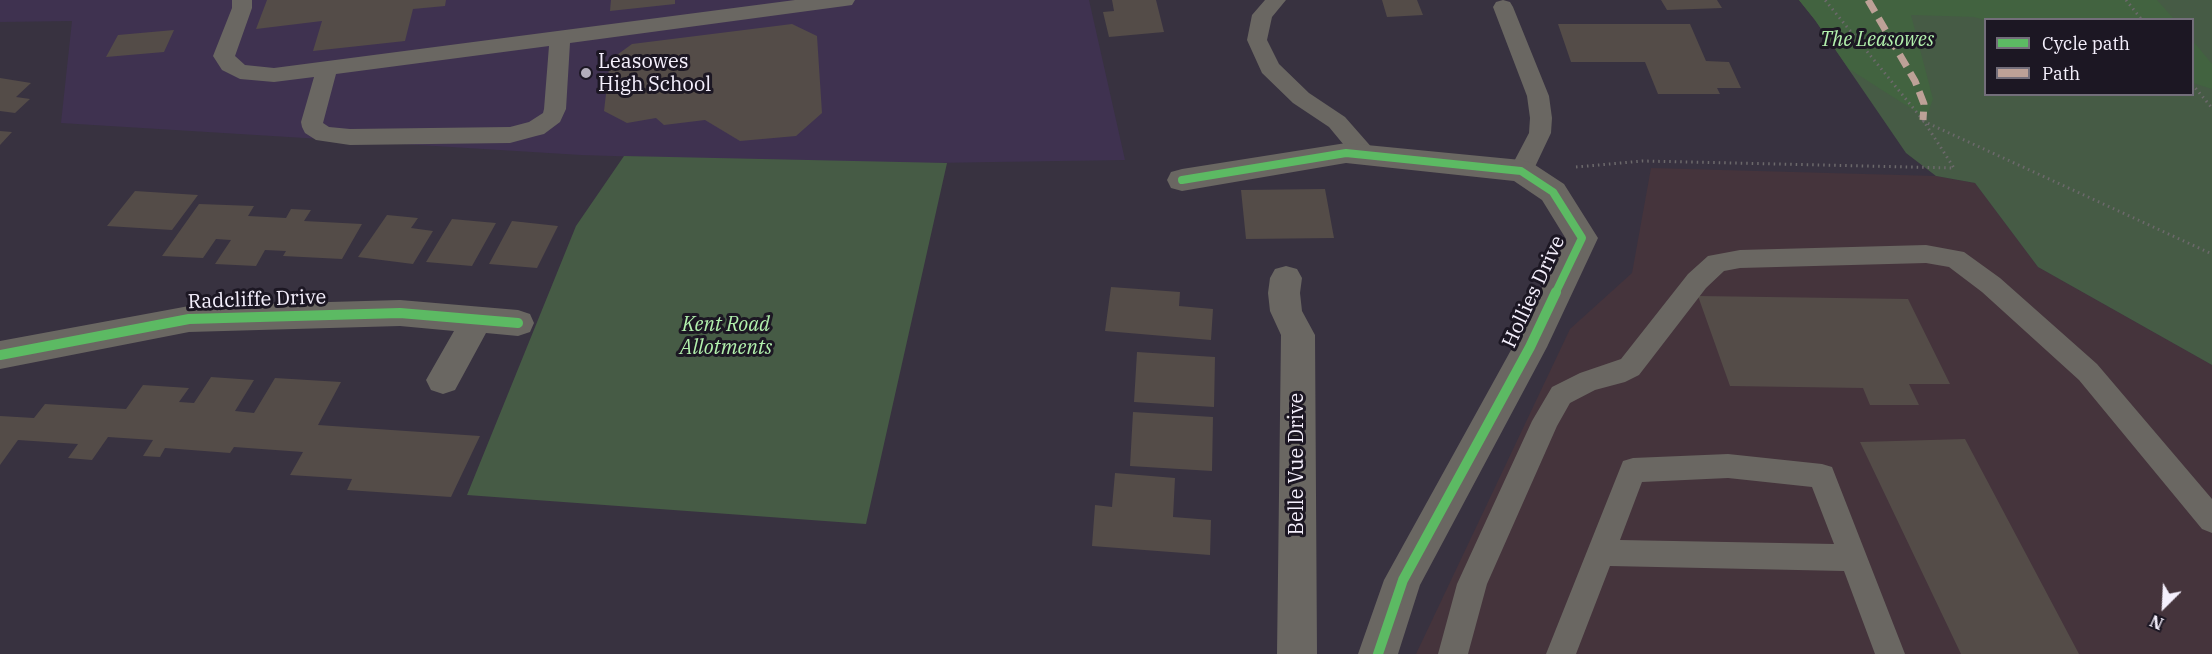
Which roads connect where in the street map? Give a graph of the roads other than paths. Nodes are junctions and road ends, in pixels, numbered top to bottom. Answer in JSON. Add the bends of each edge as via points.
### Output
{"nodes":[{"id":1,"x":242,"y":0,"type":"edge"},
{"id":2,"x":845,"y":0,"type":"edge"},
{"id":3,"x":1276,"y":0,"type":"edge"},
{"id":4,"x":1503,"y":7,"type":"dead end"},
{"id":5,"x":560,"y":37,"type":"junction"},
{"id":6,"x":327,"y":68,"type":"junction"},
{"id":7,"x":1366,"y":156,"type":"junction"},
{"id":8,"x":1521,"y":171,"type":"junction"},
{"id":9,"x":1182,"y":180,"type":"dead end"},
{"id":10,"x":1286,"y":278,"type":"dead end"},
{"id":11,"x":477,"y":320,"type":"junction"},
{"id":12,"x":518,"y":323,"type":"dead end"},
{"id":13,"x":0,"y":355,"type":"edge"},
{"id":14,"x":443,"y":380,"type":"dead end"},
{"id":15,"x":2212,"y":520,"type":"edge"},
{"id":16,"x":1601,"y":554,"type":"junction"},
{"id":17,"x":1853,"y":558,"type":"junction"},
{"id":18,"x":1297,"y":654,"type":"edge"},
{"id":19,"x":1378,"y":654,"type":"edge"},
{"id":20,"x":1453,"y":654,"type":"edge"},
{"id":21,"x":1561,"y":654,"type":"edge"},
{"id":22,"x":1890,"y":654,"type":"edge"}],
"edges":[{"from":1,"to":6,"type":"lane","via":[[224,56],[230,65],[240,72],[274,75]]},
{"from":2,"to":5,"type":"lane"},
{"from":3,"to":7,"type":"lane","via":[[1262,15],[1257,40],[1270,68],[1301,98],[1337,122]]},
{"from":4,"to":8,"type":"lane","via":[[1538,96],[1542,118],[1540,133]]},
{"from":5,"to":6,"type":"lane"},
{"from":5,"to":6,"type":"lane","via":[[552,117],[536,128],[510,135],[324,134],[313,128],[312,122]]},
{"from":7,"to":8,"type":"street","name":"Hollies Drive"},
{"from":7,"to":9,"type":"street","name":"Hollies Drive","via":[[1346,153]]},
{"from":8,"to":19,"type":"street","name":"Hollies Drive","via":[[1553,192],[1582,238],[1530,347],[1403,580]]},
{"from":10,"to":18,"type":"street","name":"Belle Vue Drive","via":[[1286,311],[1298,335]]},
{"from":11,"to":12,"type":"street","name":"Radcliffe Drive"},
{"from":11,"to":13,"type":"street","name":"Radcliffe Drive","via":[[400,313],[189,319]]},
{"from":11,"to":14,"type":"street"},
{"from":15,"to":20,"type":"lane","via":[[2088,372],[1991,285],[1955,259],[1926,254],[1717,263],[1697,281],[1630,367],[1562,395],[1546,421],[1472,584]]},
{"from":16,"to":17,"type":"lane"},
{"from":16,"to":17,"type":"lane","via":[[1633,470],[1728,466],[1822,476]]},
{"from":16,"to":21,"type":"lane"},
{"from":17,"to":22,"type":"lane"}]}
